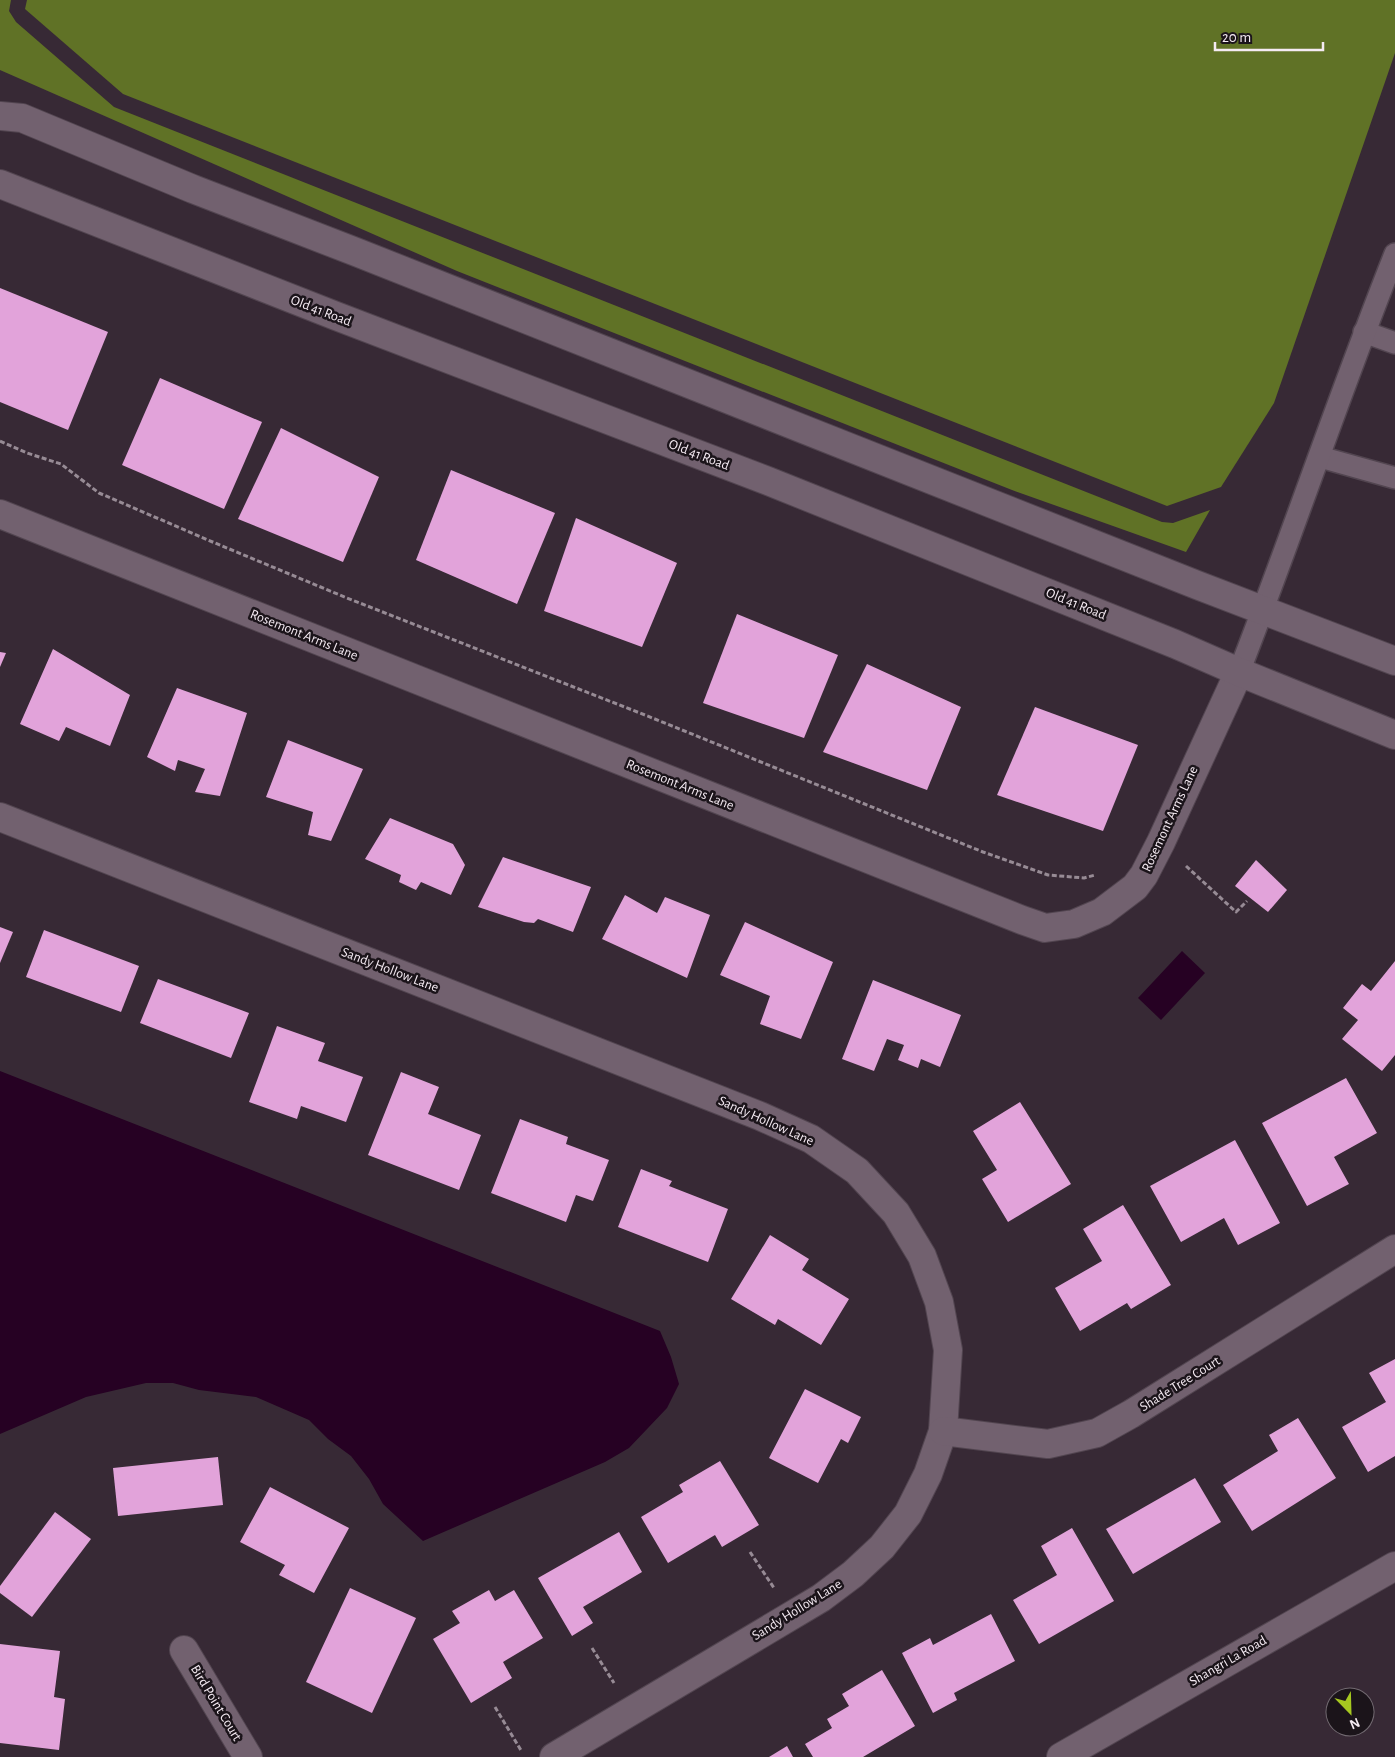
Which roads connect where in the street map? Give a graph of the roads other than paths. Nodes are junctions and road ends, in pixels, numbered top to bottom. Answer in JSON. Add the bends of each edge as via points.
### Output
{"nodes":[{"id":1,"x":0,"y":116,"type":"edge"},
{"id":2,"x":0,"y":184,"type":"edge"},
{"id":3,"x":1395,"y":254,"type":"edge"},
{"id":4,"x":1364,"y":332,"type":"junction"},
{"id":5,"x":1395,"y":343,"type":"edge"},
{"id":6,"x":1320,"y":457,"type":"junction"},
{"id":7,"x":1395,"y":478,"type":"edge"},
{"id":8,"x":0,"y":514,"type":"edge"},
{"id":9,"x":1263,"y":610,"type":"junction"},
{"id":10,"x":1395,"y":661,"type":"edge"},
{"id":11,"x":1239,"y":672,"type":"junction"},
{"id":12,"x":1395,"y":735,"type":"edge"},
{"id":13,"x":0,"y":817,"type":"edge"},
{"id":14,"x":1395,"y":1249,"type":"edge"},
{"id":15,"x":943,"y":1431,"type":"junction"},
{"id":16,"x":1395,"y":1566,"type":"edge"},
{"id":17,"x":184,"y":1650,"type":"dead end"},
{"id":18,"x":248,"y":1757,"type":"edge"},
{"id":19,"x":554,"y":1757,"type":"edge"},
{"id":20,"x":1061,"y":1757,"type":"edge"}],
"edges":[{"from":1,"to":9,"type":"street","via":[[22,118],[192,189]]},
{"from":2,"to":11,"type":"street","name":"Old 41 Road","via":[[768,481]]},
{"from":3,"to":4,"type":"lane"},
{"from":4,"to":5,"type":"lane"},
{"from":4,"to":6,"type":"lane"},
{"from":6,"to":7,"type":"lane"},
{"from":6,"to":9,"type":"lane"},
{"from":8,"to":11,"type":"street","name":"Rosemont Arms Lane","via":[[1045,928],[1074,924],[1102,912],[1135,887],[1161,842]]},
{"from":9,"to":10,"type":"street"},
{"from":9,"to":11,"type":"lane"},
{"from":11,"to":12,"type":"street","name":"Old 41 Road"},
{"from":13,"to":15,"type":"street","name":"Sandy Hollow Lane","via":[[750,1112],[811,1139],[857,1171],[896,1212],[922,1256],[938,1302],[948,1350]]},
{"from":14,"to":15,"type":"street","name":"Shade Tree Court","via":[[1097,1433],[1048,1444]]},
{"from":15,"to":19,"type":"street","name":"Sandy Hollow Lane","via":[[928,1474],[908,1514],[882,1547],[845,1580],[822,1598]]},
{"from":16,"to":20,"type":"street","name":"Shangri La Road"},
{"from":17,"to":18,"type":"street","name":"Bird Point Court"}]}
